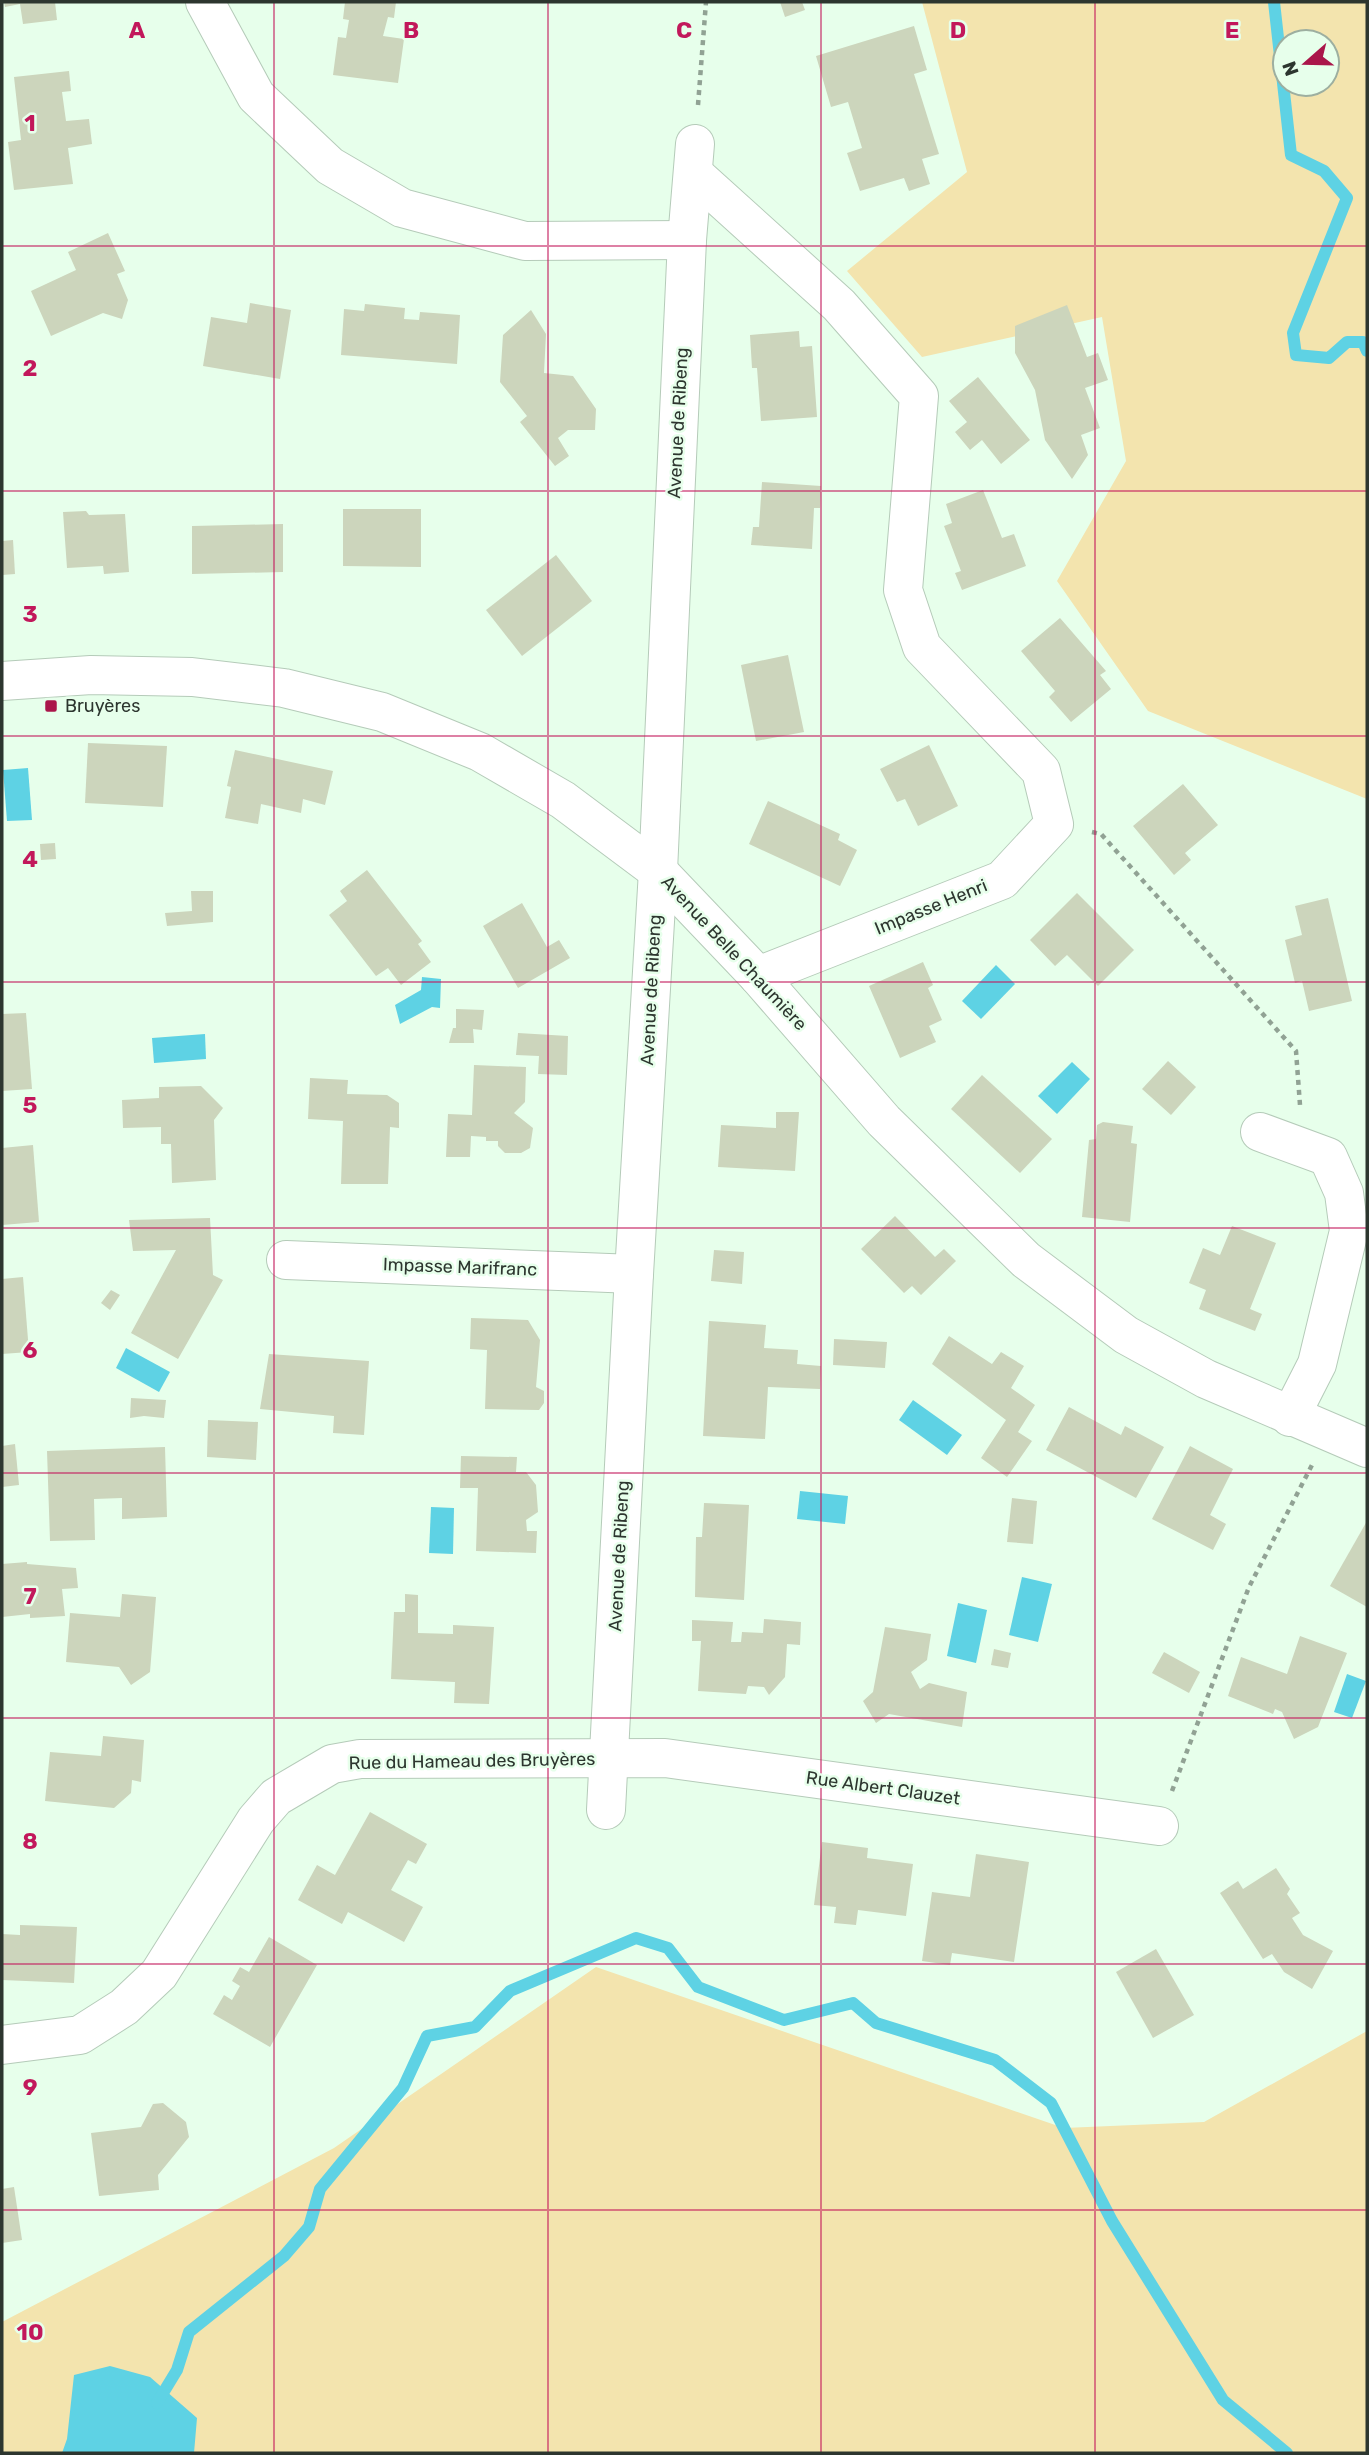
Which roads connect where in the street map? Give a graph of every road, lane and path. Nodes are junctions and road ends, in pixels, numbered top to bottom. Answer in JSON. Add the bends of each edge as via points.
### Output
{"nodes":[{"id":1,"x":205,"y":2,"type":"edge"},
{"id":2,"x":706,"y":2,"type":"edge"},
{"id":3,"x":694,"y":159,"type":"junction"},
{"id":4,"x":687,"y":240,"type":"junction"},
{"id":5,"x":2,"y":681,"type":"edge"},
{"id":6,"x":1054,"y":824,"type":"junction"},
{"id":7,"x":658,"y":871,"type":"junction"},
{"id":8,"x":758,"y":976,"type":"junction"},
{"id":9,"x":1260,"y":1132,"type":"dead end"},
{"id":10,"x":1303,"y":1148,"type":"junction"},
{"id":11,"x":286,"y":1260,"type":"dead end"},
{"id":12,"x":634,"y":1274,"type":"junction"},
{"id":13,"x":1290,"y":1417,"type":"junction"},
{"id":14,"x":1328,"y":1433,"type":"junction"},
{"id":15,"x":1367,"y":1448,"type":"edge"},
{"id":16,"x":608,"y":1758,"type":"junction"},
{"id":17,"x":606,"y":1810,"type":"dead end"},
{"id":18,"x":1158,"y":1826,"type":"joint"},
{"id":19,"x":2,"y":2045,"type":"edge"}],
"edges":[{"from":1,"to":4,"type":"street","via":[[256,96],[330,166],[402,208],[525,241]]},
{"from":2,"to":3,"type":"path"},
{"from":3,"to":4,"type":"street","name":"Avenue de Ribeng"},
{"from":3,"to":6,"type":"street","via":[[839,305],[919,397],[902,590],[922,647],[1041,771]]},
{"from":4,"to":7,"type":"street","name":"Avenue de Ribeng"},
{"from":5,"to":7,"type":"street","name":"Avenue Belle Chaumière","via":[[91,675],[192,677],[284,688],[382,712],[492,759],[563,800]]},
{"from":6,"to":8,"type":"street","name":"Impasse Henri","via":[[1002,880]]},
{"from":6,"to":10,"type":"path","via":[[1101,834],[1296,1051]]},
{"from":7,"to":8,"type":"street","name":"Avenue Belle Chaumière"},
{"from":7,"to":12,"type":"street","name":"Avenue de Ribeng"},
{"from":8,"to":13,"type":"street","name":"Avenue Belle Chaumière","via":[[884,1121],[1026,1260],[1126,1335],[1206,1379]]},
{"from":9,"to":10,"type":"street"},
{"from":10,"to":13,"type":"street","via":[[1328,1157],[1345,1193],[1349,1231],[1317,1364]]},
{"from":11,"to":12,"type":"street","name":"Impasse Marifranc"},
{"from":12,"to":16,"type":"street","name":"Avenue de Ribeng"},
{"from":13,"to":14,"type":"street","name":"Avenue Belle Chaumière"},
{"from":14,"to":15,"type":"street","name":"Avenue Belle Chaumière"},
{"from":14,"to":18,"type":"path","via":[[1250,1587]]},
{"from":16,"to":17,"type":"street","name":"Avenue de Ribeng"},
{"from":16,"to":18,"type":"street","name":"Rue Albert Clauzet","via":[[665,1758]]},
{"from":16,"to":19,"type":"street","name":"Rue du Hameau des Bruyères","via":[[360,1759],[332,1764],[276,1797],[256,1820],[159,1974],[124,2007],[80,2035]]}]}
